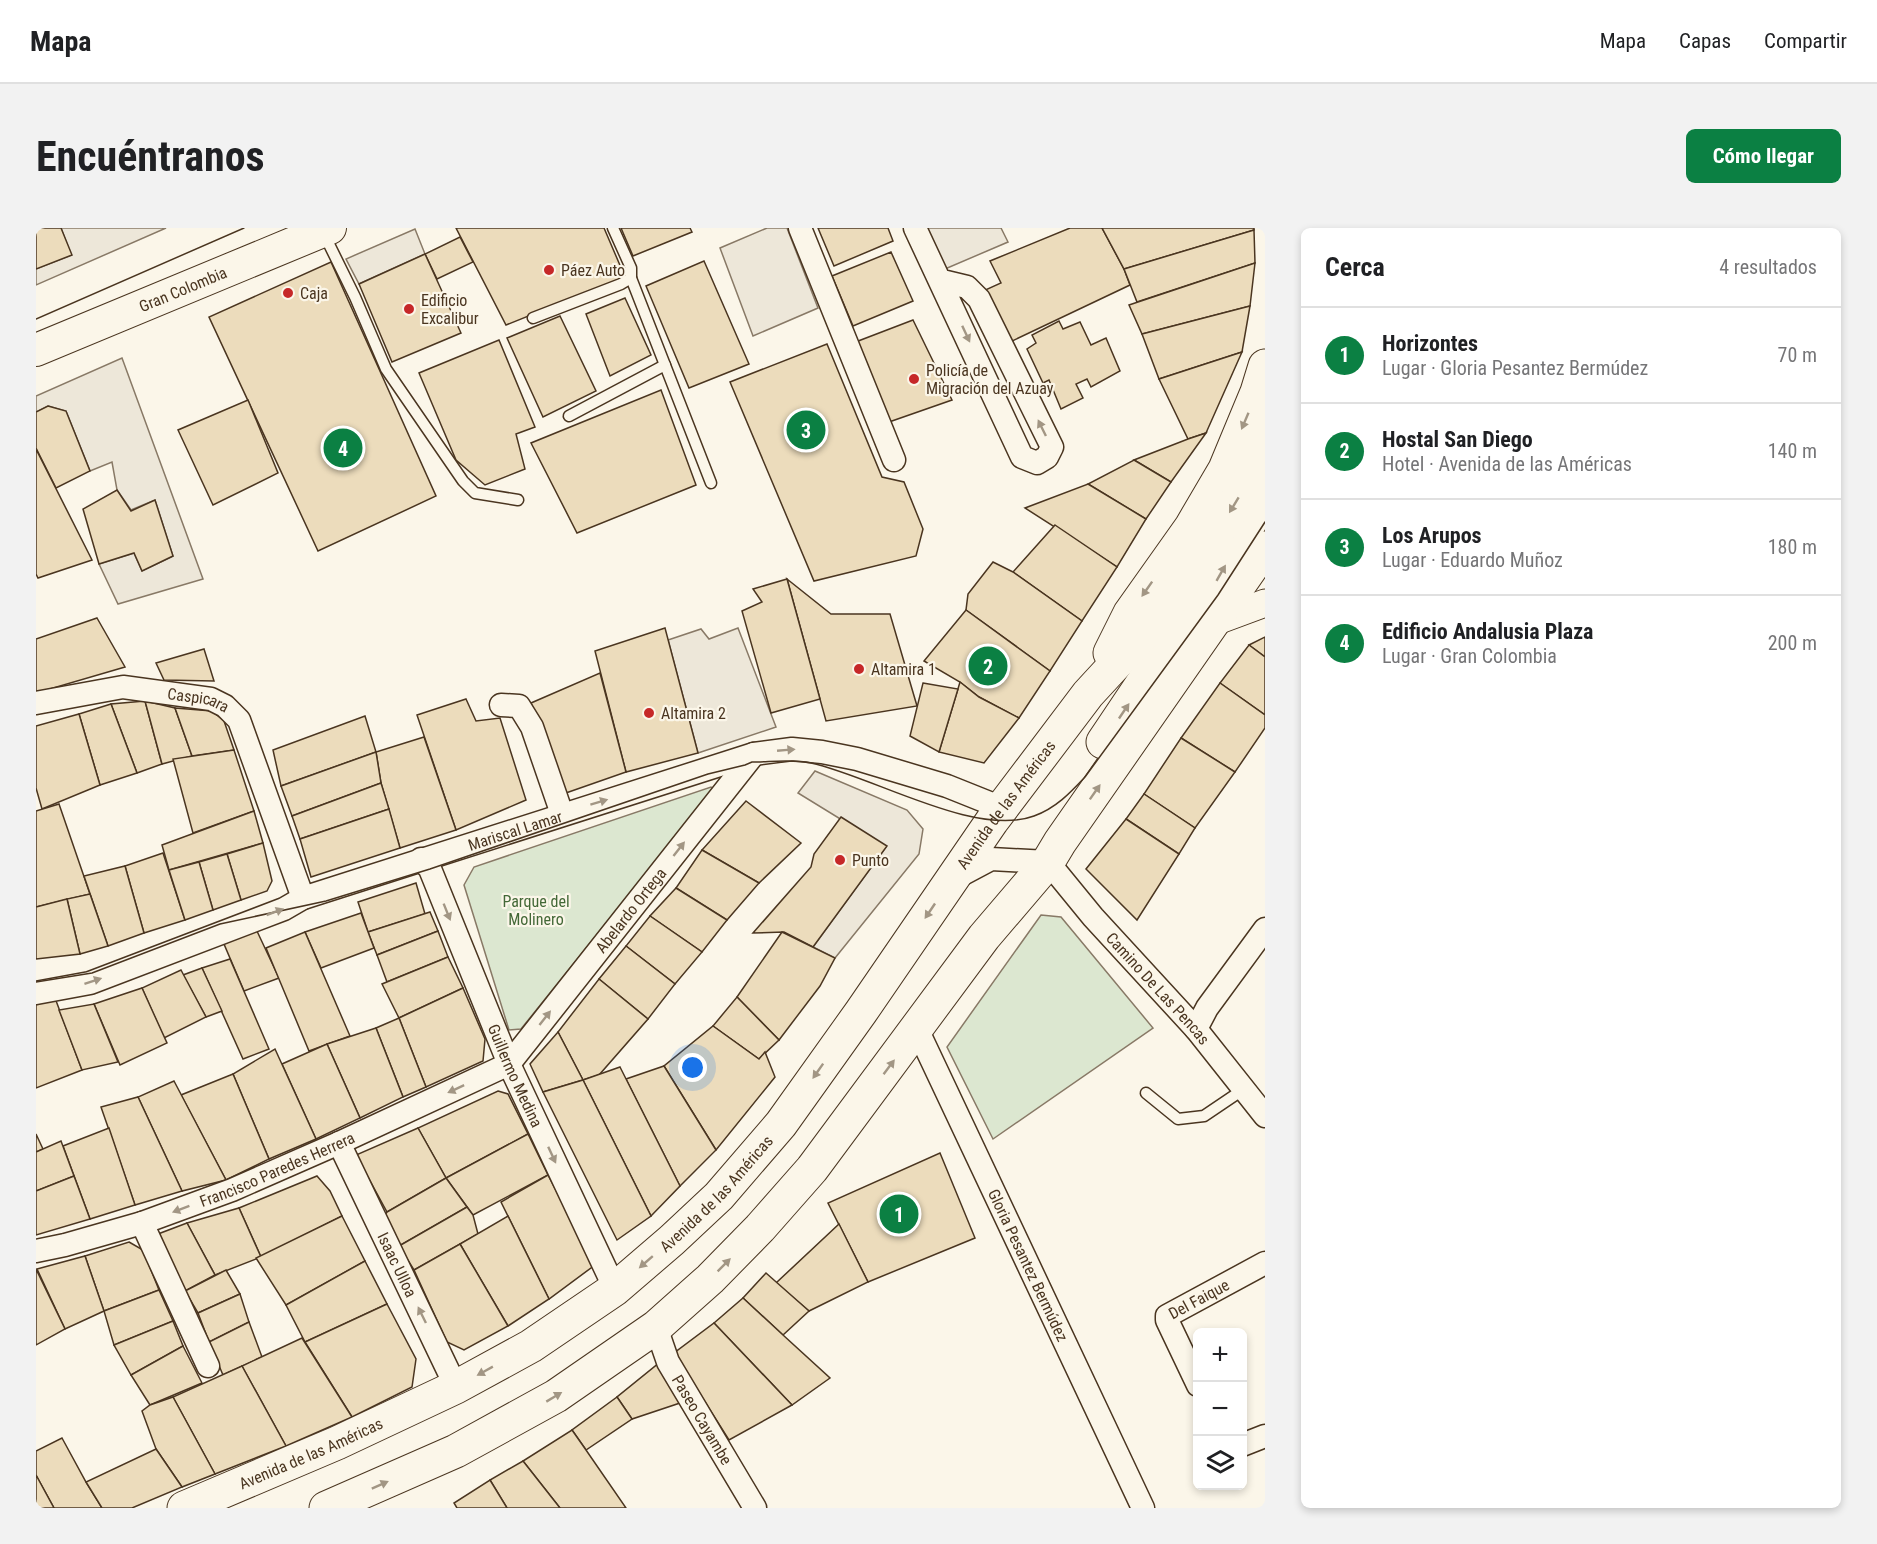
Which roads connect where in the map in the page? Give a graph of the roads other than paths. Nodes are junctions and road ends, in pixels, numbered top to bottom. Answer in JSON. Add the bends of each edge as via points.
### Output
{"nodes":[{"id":1,"x":613,"y":228,"type":"edge"},
{"id":2,"x":801,"y":228,"type":"edge"},
{"id":3,"x":915,"y":228,"type":"edge"},
{"id":4,"x":327,"y":230,"type":"edge"},
{"id":5,"x":631,"y":278,"type":"junction"},
{"id":6,"x":942,"y":281,"type":"junction"},
{"id":7,"x":533,"y":318,"type":"dead end"},
{"id":8,"x":36,"y":350,"type":"edge"},
{"id":9,"x":665,"y":365,"type":"junction"},
{"id":10,"x":1265,"y":366,"type":"edge"},
{"id":11,"x":569,"y":416,"type":"dead end"},
{"id":12,"x":1265,"y":432,"type":"edge"},
{"id":13,"x":894,"y":460,"type":"dead end"},
{"id":14,"x":711,"y":483,"type":"dead end"},
{"id":15,"x":1265,"y":496,"type":"edge"},
{"id":16,"x":518,"y":500,"type":"dead end"},
{"id":17,"x":1265,"y":548,"type":"edge"},
{"id":18,"x":1265,"y":603,"type":"edge"},
{"id":19,"x":1214,"y":622,"type":"junction"},
{"id":20,"x":1088,"y":694,"type":"junction"},
{"id":21,"x":36,"y":703,"type":"edge"},
{"id":22,"x":501,"y":705,"type":"dead end"},
{"id":23,"x":754,"y":754,"type":"junction"},
{"id":24,"x":1002,"y":808,"type":"junction"},
{"id":25,"x":562,"y":814,"type":"junction"},
{"id":26,"x":422,"y":859,"type":"junction"},
{"id":27,"x":1035,"y":862,"type":"junction"},
{"id":28,"x":951,"y":881,"type":"junction"},
{"id":29,"x":303,"y":898,"type":"junction"},
{"id":30,"x":1265,"y":929,"type":"edge"},
{"id":31,"x":36,"y":993,"type":"edge"},
{"id":32,"x":917,"y":1029,"type":"junction"},
{"id":33,"x":1196,"y":1029,"type":"junction"},
{"id":34,"x":509,"y":1064,"type":"junction"},
{"id":35,"x":1244,"y":1089,"type":"junction"},
{"id":36,"x":1146,"y":1093,"type":"dead end"},
{"id":37,"x":1265,"y":1116,"type":"edge"},
{"id":38,"x":339,"y":1143,"type":"junction"},
{"id":39,"x":142,"y":1223,"type":"junction"},
{"id":40,"x":36,"y":1251,"type":"edge"},
{"id":41,"x":1265,"y":1263,"type":"edge"},
{"id":42,"x":615,"y":1289,"type":"junction"},
{"id":43,"x":656,"y":1326,"type":"junction"},
{"id":44,"x":208,"y":1366,"type":"dead end"},
{"id":45,"x":1196,"y":1382,"type":"edge"},
{"id":46,"x":456,"y":1387,"type":"junction"},
{"id":47,"x":1265,"y":1436,"type":"edge"},
{"id":48,"x":1247,"y":1444,"type":"edge"},
{"id":49,"x":1137,"y":1506,"type":"edge"},
{"id":50,"x":184,"y":1508,"type":"edge"},
{"id":51,"x":326,"y":1508,"type":"edge"},
{"id":52,"x":755,"y":1508,"type":"edge"}],
"edges":[{"from":1,"to":5,"type":"lane","via":[[631,268]]},
{"from":2,"to":13,"type":"street"},
{"from":3,"to":6,"type":"street"},
{"from":4,"to":8,"type":"main road","name":"Gran Colombia"},
{"from":4,"to":16,"type":"lane","via":[[386,369],[463,481],[475,493]]},
{"from":5,"to":7,"type":"lane"},
{"from":5,"to":9,"type":"lane"},
{"from":6,"to":6,"type":"street","one_way":true,"via":[[1022,457],[1037,463],[1047,457],[1052,447],[979,299],[967,287]]},
{"from":9,"to":11,"type":"lane"},
{"from":9,"to":14,"type":"lane"},
{"from":10,"to":20,"type":"main road","name":"Avenida de las Américas","one_way":true,"via":[[1225,469],[1191,527],[1130,613]]},
{"from":12,"to":20,"type":"main road","name":"Avenida de las Américas","one_way":true,"via":[[1250,478],[1203,556],[1159,617]]},
{"from":27,"to":15,"type":"main road","one_way":true,"via":[[1045,854],[1062,800],[1212,589]]},
{"from":17,"to":19,"type":"main road"},
{"from":18,"to":19,"type":"street"},
{"from":27,"to":19,"type":"main road","one_way":true,"via":[[1060,842]]},
{"from":20,"to":24,"type":"main road","name":"Avenida de las Américas"},
{"from":21,"to":29,"type":"street","name":"Caspicara","via":[[123,687],[211,699],[225,706],[239,720]]},
{"from":22,"to":25,"type":"street","via":[[519,706],[532,727]]},
{"from":23,"to":24,"type":"street","name":"Mariscal Lamar","one_way":true,"via":[[792,749],[857,759],[947,786]]},
{"from":25,"to":23,"type":"street","name":"Mariscal Lamar","one_way":true},
{"from":34,"to":23,"type":"street","name":"Abelardo Ortega","one_way":true},
{"from":24,"to":28,"type":"main road","name":"Avenida de las Américas"},
{"from":25,"to":26,"type":"street","name":"Mariscal Lamar"},
{"from":26,"to":29,"type":"street","name":"Mariscal Lamar"},
{"from":26,"to":34,"type":"street","name":"Guillermo Medina","one_way":true,"via":[[430,869]]},
{"from":27,"to":28,"type":"street","via":[[991,859]]},
{"from":27,"to":32,"type":"main road"},
{"from":27,"to":33,"type":"street","name":"Camino De Las Pencas","via":[[1093,917]]},
{"from":28,"to":42,"type":"main road","name":"Avenida de las Américas","one_way":true,"via":[[781,1124],[719,1196]]},
{"from":31,"to":29,"type":"street","name":"Mariscal Lamar","one_way":true,"via":[[90,982],[284,909]]},
{"from":30,"to":33,"type":"street"},
{"from":43,"to":32,"type":"main road","one_way":true,"via":[[710,1279],[812,1169]]},
{"from":32,"to":49,"type":"street","name":"Gloria Pesantez Bermúdez"},
{"from":33,"to":35,"type":"street","name":"Camino De Las Pencas"},
{"from":34,"to":38,"type":"street","name":"Francisco Paredes Herrera","one_way":true},
{"from":34,"to":42,"type":"street","name":"Guillermo Medina","one_way":true},
{"from":35,"to":36,"type":"lane","via":[[1204,1116],[1178,1119]]},
{"from":35,"to":37,"type":"street","name":"Camino De Las Pencas"},
{"from":38,"to":39,"type":"street","name":"Francisco Paredes Herrera","one_way":true,"via":[[232,1190]]},
{"from":46,"to":38,"type":"street","name":"Isaac Ulloa","one_way":true},
{"from":39,"to":40,"type":"street","name":"Francisco Paredes Herrera"},
{"from":39,"to":44,"type":"street"},
{"from":41,"to":45,"type":"street","name":"Del Faique","via":[[1167,1316]]},
{"from":42,"to":46,"type":"main road","name":"Avenida de las Américas","one_way":true,"via":[[531,1346]]},
{"from":51,"to":43,"type":"main road","one_way":true,"via":[[456,1451],[556,1396]]},
{"from":43,"to":52,"type":"street","name":"Paseo Cayambe","via":[[668,1362]]},
{"from":46,"to":50,"type":"main road","name":"Avenida de las Américas"},
{"from":47,"to":48,"type":"street"}]}
